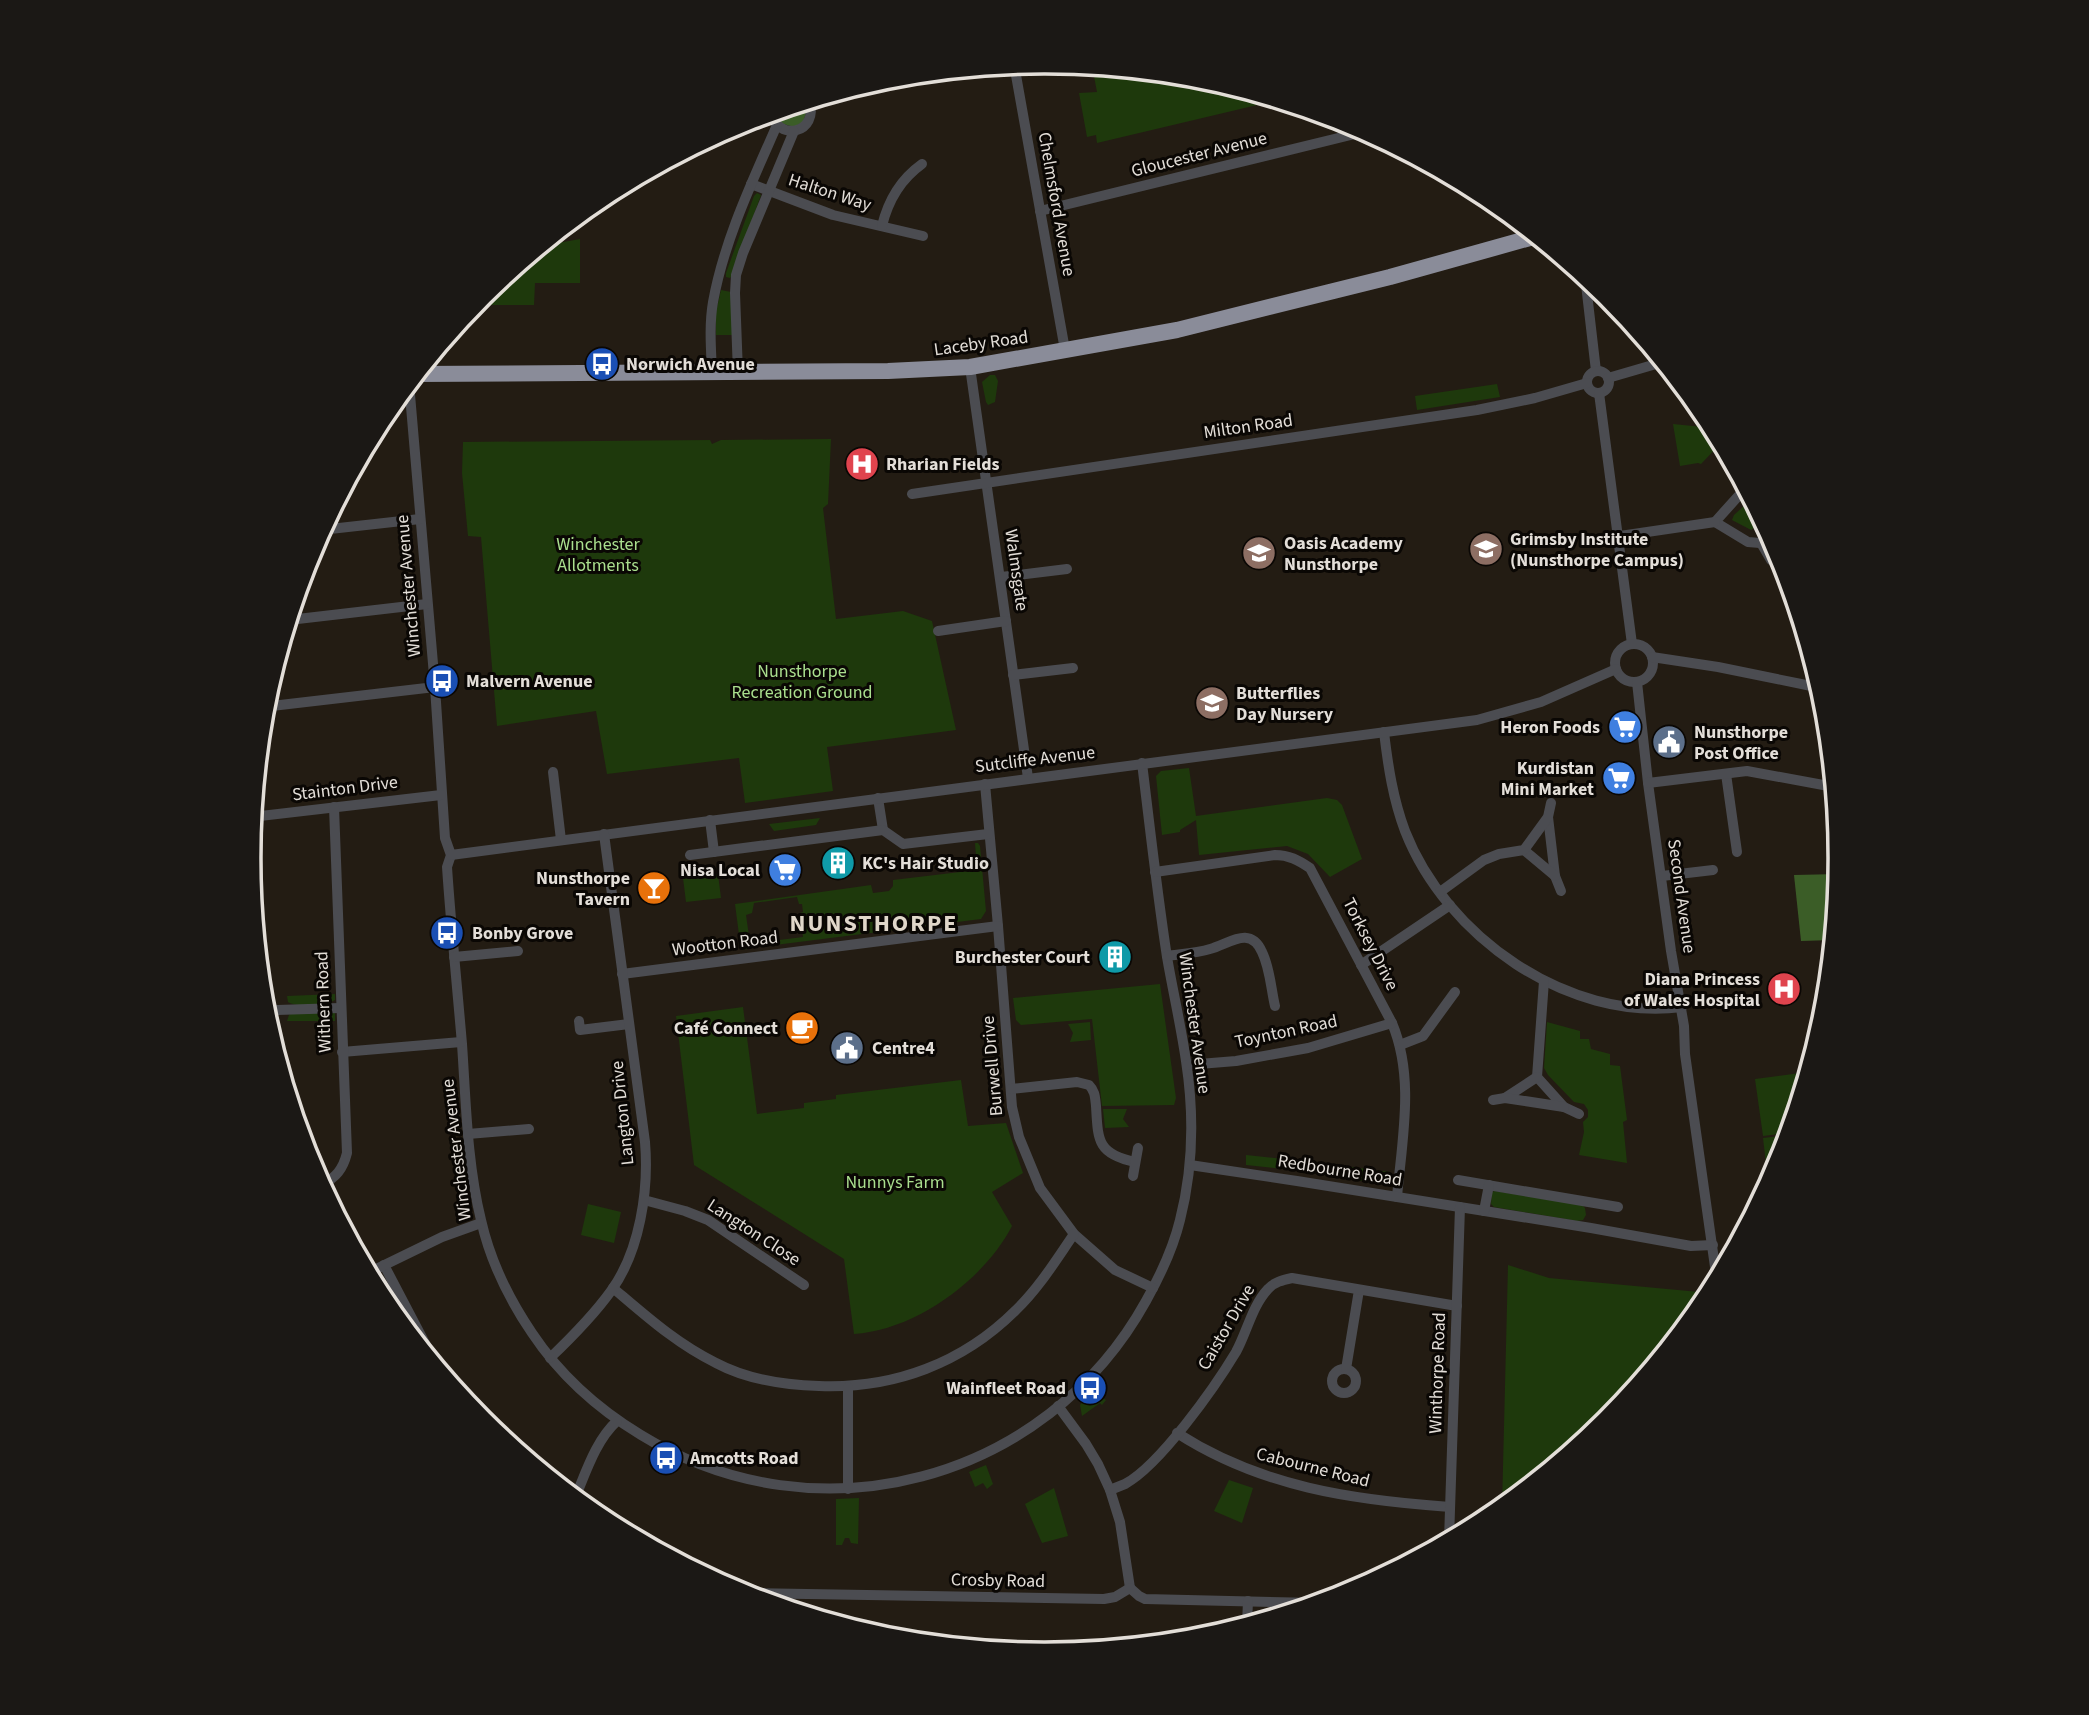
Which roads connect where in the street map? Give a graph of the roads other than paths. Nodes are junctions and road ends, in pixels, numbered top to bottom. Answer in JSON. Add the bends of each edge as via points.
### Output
{"nodes":[{"id":1,"x":1016,"y":75,"type":"edge"},
{"id":2,"x":811,"y":109,"type":"edge"},
{"id":3,"x":775,"y":121,"type":"edge"},
{"id":4,"x":777,"y":125,"type":"junction"},
{"id":5,"x":794,"y":131,"type":"junction"},
{"id":6,"x":1350,"y":135,"type":"edge"},
{"id":7,"x":922,"y":164,"type":"dead end"},
{"id":8,"x":751,"y":184,"type":"junction"},
{"id":9,"x":769,"y":190,"type":"junction"},
{"id":10,"x":1040,"y":211,"type":"junction"},
{"id":11,"x":882,"y":226,"type":"junction"},
{"id":12,"x":923,"y":236,"type":"dead end"},
{"id":13,"x":1526,"y":239,"type":"edge"},
{"id":14,"x":718,"y":281,"type":"junction"},
{"id":15,"x":735,"y":284,"type":"junction"},
{"id":16,"x":1587,"y":292,"type":"edge"},
{"id":17,"x":1065,"y":350,"type":"junction"},
{"id":18,"x":1653,"y":365,"type":"edge"},
{"id":19,"x":970,"y":367,"type":"junction"},
{"id":20,"x":1596,"y":371,"type":"junction"},
{"id":21,"x":712,"y":372,"type":"junction"},
{"id":22,"x":429,"y":373,"type":"edge"},
{"id":23,"x":738,"y":373,"type":"junction"},
{"id":24,"x":1608,"y":378,"type":"junction"},
{"id":25,"x":1587,"y":383,"type":"junction"},
{"id":26,"x":1600,"y":393,"type":"junction"},
{"id":27,"x":410,"y":398,"type":"edge"},
{"id":28,"x":987,"y":482,"type":"junction"},
{"id":29,"x":912,"y":494,"type":"dead end"},
{"id":30,"x":1739,"y":495,"type":"edge"},
{"id":31,"x":420,"y":519,"type":"junction"},
{"id":32,"x":1715,"y":522,"type":"junction"},
{"id":33,"x":333,"y":529,"type":"edge"},
{"id":34,"x":1620,"y":536,"type":"junction"},
{"id":35,"x":1761,"y":543,"type":"joint"},
{"id":36,"x":1768,"y":555,"type":"edge"},
{"id":37,"x":1067,"y":569,"type":"dead end"},
{"id":38,"x":1001,"y":577,"type":"junction"},
{"id":39,"x":427,"y":604,"type":"junction"},
{"id":40,"x":298,"y":619,"type":"edge"},
{"id":41,"x":1006,"y":621,"type":"junction"},
{"id":42,"x":937,"y":631,"type":"dead end"},
{"id":43,"x":1632,"y":644,"type":"junction"},
{"id":44,"x":1652,"y":657,"type":"junction"},
{"id":45,"x":1073,"y":668,"type":"dead end"},
{"id":46,"x":1616,"y":669,"type":"junction"},
{"id":47,"x":1013,"y":675,"type":"junction"},
{"id":48,"x":1637,"y":682,"type":"junction"},
{"id":49,"x":1809,"y":685,"type":"edge"},
{"id":50,"x":435,"y":687,"type":"junction"},
{"id":51,"x":276,"y":705,"type":"edge"},
{"id":52,"x":1384,"y":733,"type":"junction"},
{"id":53,"x":1142,"y":763,"type":"junction"},
{"id":54,"x":553,"y":772,"type":"dead end"},
{"id":55,"x":1726,"y":774,"type":"junction"},
{"id":56,"x":1028,"y":778,"type":"junction"},
{"id":57,"x":985,"y":783,"type":"junction"},
{"id":58,"x":1648,"y":783,"type":"junction"},
{"id":59,"x":1825,"y":784,"type":"edge"},
{"id":60,"x":441,"y":795,"type":"junction"},
{"id":61,"x":878,"y":798,"type":"junction"},
{"id":62,"x":1551,"y":803,"type":"dead end"},
{"id":63,"x":334,"y":807,"type":"junction"},
{"id":64,"x":262,"y":816,"type":"edge"},
{"id":65,"x":1548,"y":817,"type":"junction"},
{"id":66,"x":710,"y":820,"type":"junction"},
{"id":67,"x":883,"y":830,"type":"junction"},
{"id":68,"x":604,"y":834,"type":"junction"},
{"id":69,"x":988,"y":834,"type":"junction"},
{"id":70,"x":561,"y":840,"type":"junction"},
{"id":71,"x":1524,"y":850,"type":"junction"},
{"id":72,"x":714,"y":852,"type":"junction"},
{"id":73,"x":1737,"y":852,"type":"dead end"},
{"id":74,"x":451,"y":855,"type":"junction"},
{"id":75,"x":690,"y":855,"type":"dead end"},
{"id":76,"x":1713,"y":870,"type":"dead end"},
{"id":77,"x":1155,"y":872,"type":"junction"},
{"id":78,"x":1555,"y":876,"type":"junction"},
{"id":79,"x":1661,"y":876,"type":"junction"},
{"id":80,"x":1561,"y":891,"type":"dead end"},
{"id":81,"x":1440,"y":892,"type":"junction"},
{"id":82,"x":1450,"y":905,"type":"junction"},
{"id":83,"x":998,"y":926,"type":"junction"},
{"id":84,"x":518,"y":951,"type":"dead end"},
{"id":85,"x":1167,"y":956,"type":"junction"},
{"id":86,"x":454,"y":957,"type":"junction"},
{"id":87,"x":1361,"y":965,"type":"junction"},
{"id":88,"x":622,"y":974,"type":"junction"},
{"id":89,"x":1544,"y":981,"type":"junction"},
{"id":90,"x":1455,"y":992,"type":"dead end"},
{"id":91,"x":1275,"y":1006,"type":"dead end"},
{"id":92,"x":1682,"y":1007,"type":"junction"},
{"id":93,"x":340,"y":1008,"type":"junction"},
{"id":94,"x":277,"y":1010,"type":"dead end"},
{"id":95,"x":1392,"y":1023,"type":"junction"},
{"id":96,"x":629,"y":1024,"type":"junction"},
{"id":97,"x":580,"y":1031,"type":"dead end"},
{"id":98,"x":461,"y":1042,"type":"junction"},
{"id":99,"x":1400,"y":1045,"type":"junction"},
{"id":100,"x":342,"y":1052,"type":"junction"},
{"id":101,"x":1187,"y":1065,"type":"junction"},
{"id":102,"x":1537,"y":1077,"type":"junction"},
{"id":103,"x":1011,"y":1089,"type":"junction"},
{"id":104,"x":1505,"y":1098,"type":"junction"},
{"id":105,"x":1493,"y":1100,"type":"dead end"},
{"id":106,"x":1564,"y":1107,"type":"junction"},
{"id":107,"x":1580,"y":1114,"type":"dead end"},
{"id":108,"x":529,"y":1129,"type":"dead end"},
{"id":109,"x":468,"y":1134,"type":"junction"},
{"id":110,"x":1138,"y":1148,"type":"dead end"},
{"id":111,"x":1135,"y":1162,"type":"junction"},
{"id":112,"x":1190,"y":1166,"type":"junction"},
{"id":113,"x":1133,"y":1176,"type":"dead end"},
{"id":114,"x":330,"y":1180,"type":"edge"},
{"id":115,"x":1458,"y":1180,"type":"dead end"},
{"id":116,"x":1489,"y":1185,"type":"junction"},
{"id":117,"x":1397,"y":1197,"type":"junction"},
{"id":118,"x":644,"y":1200,"type":"junction"},
{"id":119,"x":1593,"y":1203,"type":"junction"},
{"id":120,"x":1460,"y":1207,"type":"junction"},
{"id":121,"x":1618,"y":1207,"type":"dead end"},
{"id":122,"x":1485,"y":1211,"type":"junction"},
{"id":123,"x":481,"y":1223,"type":"junction"},
{"id":124,"x":1591,"y":1228,"type":"junction"},
{"id":125,"x":1074,"y":1234,"type":"junction"},
{"id":126,"x":1713,"y":1245,"type":"junction"},
{"id":127,"x":1715,"y":1263,"type":"edge"},
{"id":128,"x":384,"y":1265,"type":"junction"},
{"id":129,"x":378,"y":1268,"type":"edge"},
{"id":130,"x":804,"y":1285,"type":"dead end"},
{"id":131,"x":1153,"y":1288,"type":"junction"},
{"id":132,"x":613,"y":1289,"type":"junction"},
{"id":133,"x":1359,"y":1290,"type":"junction"},
{"id":134,"x":1457,"y":1306,"type":"junction"},
{"id":135,"x":414,"y":1323,"type":"edge"},
{"id":136,"x":550,"y":1358,"type":"junction"},
{"id":137,"x":1346,"y":1369,"type":"dead end"},
{"id":138,"x":848,"y":1387,"type":"junction"},
{"id":139,"x":1059,"y":1406,"type":"junction"},
{"id":140,"x":617,"y":1421,"type":"junction"},
{"id":141,"x":1177,"y":1433,"type":"junction"},
{"id":142,"x":579,"y":1488,"type":"edge"},
{"id":143,"x":848,"y":1489,"type":"junction"},
{"id":144,"x":1110,"y":1490,"type":"junction"},
{"id":145,"x":1450,"y":1507,"type":"junction"},
{"id":146,"x":1449,"y":1528,"type":"edge"},
{"id":147,"x":1130,"y":1588,"type":"junction"},
{"id":148,"x":777,"y":1595,"type":"edge"},
{"id":149,"x":1248,"y":1601,"type":"junction"},
{"id":150,"x":1290,"y":1602,"type":"edge"},
{"id":151,"x":1247,"y":1615,"type":"edge"}],
"edges":[{"from":1,"to":10,"type":"street","name":"Chelmsford Avenue"},
{"from":2,"to":5,"type":"street","via":[[808,121]]},
{"from":3,"to":4,"type":"street"},
{"from":4,"to":5,"type":"street"},
{"from":4,"to":8,"type":"street"},
{"from":5,"to":9,"type":"street"},
{"from":6,"to":10,"type":"street","name":"Gloucester Avenue"},
{"from":7,"to":11,"type":"street","name":"Halton Way","via":[[896,192]]},
{"from":8,"to":9,"type":"street"},
{"from":8,"to":14,"type":"street"},
{"from":9,"to":11,"type":"street","name":"Halton Way","via":[[833,215]]},
{"from":9,"to":15,"type":"street"},
{"from":10,"to":17,"type":"street","name":"Chelmsford Avenue"},
{"from":11,"to":12,"type":"street","name":"Halton Way"},
{"from":13,"to":17,"type":"highway","name":"Laceby Road","via":[[1177,330]]},
{"from":14,"to":15,"type":"street"},
{"from":14,"to":21,"type":"street","via":[[712,304]]},
{"from":15,"to":23,"type":"street"},
{"from":16,"to":20,"type":"street"},
{"from":17,"to":19,"type":"highway","name":"Laceby Road"},
{"from":18,"to":24,"type":"street"},
{"from":19,"to":23,"type":"highway","name":"Laceby Road"},
{"from":19,"to":28,"type":"street","name":"Walmsgate"},
{"from":20,"to":24,"type":"street"},
{"from":20,"to":25,"type":"street","via":[[1588,375]]},
{"from":21,"to":22,"type":"highway","name":"Laceby Road"},
{"from":21,"to":23,"type":"highway","name":"Laceby Road"},
{"from":24,"to":26,"type":"street","via":[[1608,386]]},
{"from":25,"to":26,"type":"street","via":[[1591,391]]},
{"from":25,"to":28,"type":"street","name":"Milton Road","via":[[1477,410]]},
{"from":26,"to":34,"type":"street"},
{"from":27,"to":31,"type":"street","name":"Winchester Avenue"},
{"from":28,"to":29,"type":"street","name":"Milton Road"},
{"from":28,"to":38,"type":"street","name":"Walmsgate"},
{"from":30,"to":32,"type":"street"},
{"from":31,"to":33,"type":"street"},
{"from":31,"to":39,"type":"street","name":"Winchester Avenue"},
{"from":32,"to":34,"type":"street"},
{"from":32,"to":35,"type":"street","via":[[1748,542]]},
{"from":34,"to":43,"type":"street"},
{"from":35,"to":36,"type":"street"},
{"from":37,"to":38,"type":"street"},
{"from":38,"to":41,"type":"street","name":"Walmsgate"},
{"from":39,"to":40,"type":"street"},
{"from":39,"to":50,"type":"street","name":"Winchester Avenue"},
{"from":41,"to":42,"type":"street"},
{"from":41,"to":47,"type":"street","name":"Walmsgate"},
{"from":43,"to":44,"type":"street","via":[[1645,648]]},
{"from":43,"to":46,"type":"street","via":[[1619,651]]},
{"from":44,"to":48,"type":"street","via":[[1650,673]]},
{"from":44,"to":49,"type":"street"},
{"from":45,"to":47,"type":"street"},
{"from":46,"to":48,"type":"street","via":[[1624,679]]},
{"from":46,"to":52,"type":"street","name":"Sutcliffe Avenue","via":[[1508,713]]},
{"from":47,"to":56,"type":"street","name":"Walmsgate"},
{"from":48,"to":58,"type":"street","name":"Second Avenue"},
{"from":50,"to":51,"type":"street"},
{"from":50,"to":60,"type":"street","name":"Winchester Avenue"},
{"from":52,"to":53,"type":"street","name":"Sutcliffe Avenue"},
{"from":52,"to":81,"type":"street","via":[[1392,789],[1406,833]]},
{"from":53,"to":56,"type":"street","name":"Sutcliffe Avenue"},
{"from":53,"to":77,"type":"street","name":"Winchester Avenue"},
{"from":54,"to":70,"type":"street"},
{"from":55,"to":58,"type":"street"},
{"from":55,"to":59,"type":"street","via":[[1747,771]]},
{"from":55,"to":73,"type":"street"},
{"from":56,"to":57,"type":"street","name":"Sutcliffe Avenue"},
{"from":57,"to":61,"type":"street","name":"Sutcliffe Avenue"},
{"from":57,"to":69,"type":"street","name":"Burwell Drive"},
{"from":58,"to":79,"type":"street","name":"Second Avenue"},
{"from":60,"to":63,"type":"street","name":"Stainton Drive"},
{"from":60,"to":74,"type":"street","name":"Winchester Avenue"},
{"from":61,"to":66,"type":"street","name":"Sutcliffe Avenue"},
{"from":61,"to":67,"type":"street"},
{"from":62,"to":65,"type":"street"},
{"from":63,"to":64,"type":"street","name":"Stainton Drive"},
{"from":63,"to":93,"type":"street","name":"Withern Road"},
{"from":65,"to":71,"type":"street"},
{"from":65,"to":78,"type":"street"},
{"from":66,"to":68,"type":"street","name":"Sutcliffe Avenue"},
{"from":66,"to":72,"type":"street"},
{"from":67,"to":69,"type":"street","via":[[903,844]]},
{"from":67,"to":72,"type":"street"},
{"from":68,"to":70,"type":"street","name":"Sutcliffe Avenue"},
{"from":68,"to":88,"type":"street","name":"Langton Drive"},
{"from":69,"to":83,"type":"street","name":"Burwell Drive"},
{"from":70,"to":74,"type":"street","name":"Sutcliffe Avenue"},
{"from":71,"to":78,"type":"street"},
{"from":71,"to":81,"type":"street","via":[[1484,860]]},
{"from":72,"to":75,"type":"street"},
{"from":74,"to":86,"type":"street","name":"Winchester Avenue","via":[[447,867]]},
{"from":76,"to":79,"type":"street"},
{"from":77,"to":85,"type":"street","name":"Winchester Avenue"},
{"from":77,"to":87,"type":"street","name":"Torksey Drive","via":[[1287,855],[1310,868]]},
{"from":78,"to":80,"type":"street"},
{"from":79,"to":92,"type":"street","name":"Second Avenue"},
{"from":81,"to":82,"type":"street"},
{"from":82,"to":87,"type":"street"},
{"from":82,"to":89,"type":"street","via":[[1488,944]]},
{"from":83,"to":88,"type":"street","name":"Wootton Road"},
{"from":83,"to":103,"type":"street","name":"Burwell Drive"},
{"from":84,"to":86,"type":"street"},
{"from":85,"to":91,"type":"street","via":[[1248,939],[1262,951]]},
{"from":85,"to":101,"type":"street","name":"Winchester Avenue"},
{"from":86,"to":98,"type":"street","name":"Winchester Avenue"},
{"from":87,"to":95,"type":"street","name":"Torksey Drive"},
{"from":88,"to":96,"type":"street","name":"Langton Drive"},
{"from":89,"to":92,"type":"street","via":[[1607,1005]]},
{"from":89,"to":102,"type":"street"},
{"from":90,"to":99,"type":"street","via":[[1423,1036]]},
{"from":92,"to":126,"type":"street","name":"Second Avenue"},
{"from":93,"to":94,"type":"street"},
{"from":93,"to":100,"type":"street","name":"Withern Road"},
{"from":95,"to":99,"type":"street","name":"Torksey Drive"},
{"from":95,"to":101,"type":"street","name":"Toynton Road","via":[[1308,1048]]},
{"from":96,"to":97,"type":"street"},
{"from":96,"to":118,"type":"street","name":"Langton Drive","via":[[646,1156]]},
{"from":98,"to":100,"type":"street"},
{"from":98,"to":109,"type":"street","name":"Winchester Avenue"},
{"from":99,"to":117,"type":"street","name":"Torksey Drive","via":[[1405,1096]]},
{"from":100,"to":114,"type":"street","name":"Withern Road","via":[[347,1153]]},
{"from":101,"to":112,"type":"street","name":"Winchester Avenue"},
{"from":102,"to":104,"type":"street"},
{"from":102,"to":106,"type":"street"},
{"from":103,"to":111,"type":"street","via":[[1077,1082],[1089,1085],[1095,1095],[1101,1144],[1115,1157]]},
{"from":103,"to":125,"type":"street","name":"Burwell Drive","via":[[1019,1138],[1040,1188]]},
{"from":104,"to":105,"type":"street"},
{"from":104,"to":106,"type":"street"},
{"from":106,"to":107,"type":"street"},
{"from":108,"to":109,"type":"street"},
{"from":109,"to":123,"type":"street","name":"Winchester Avenue"},
{"from":110,"to":111,"type":"street"},
{"from":111,"to":113,"type":"street"},
{"from":112,"to":117,"type":"street","name":"Redbourne Road"},
{"from":112,"to":131,"type":"street","name":"Winchester Avenue","via":[[1179,1223]]},
{"from":115,"to":116,"type":"street"},
{"from":116,"to":119,"type":"street"},
{"from":116,"to":122,"type":"street"},
{"from":117,"to":120,"type":"street","name":"Redbourne Road"},
{"from":118,"to":130,"type":"street","name":"Langton Close","via":[[708,1220]]},
{"from":118,"to":132,"type":"street","name":"Langton Drive","via":[[634,1244]]},
{"from":119,"to":121,"type":"street"},
{"from":119,"to":124,"type":"street"},
{"from":120,"to":122,"type":"street","name":"Redbourne Road"},
{"from":120,"to":134,"type":"street","name":"Winthorpe Road"},
{"from":122,"to":124,"type":"street","name":"Redbourne Road"},
{"from":123,"to":128,"type":"street"},
{"from":123,"to":136,"type":"street","name":"Winchester Avenue","via":[[509,1295]]},
{"from":124,"to":126,"type":"street","name":"Redbourne Road","via":[[1691,1246]]},
{"from":125,"to":131,"type":"street","name":"Burwell Drive","via":[[1115,1270]]},
{"from":125,"to":138,"type":"street","via":[[1017,1309],[972,1346],[902,1378]]},
{"from":126,"to":127,"type":"street","name":"Second Avenue"},
{"from":128,"to":129,"type":"street"},
{"from":128,"to":135,"type":"street"},
{"from":131,"to":139,"type":"street","name":"Winchester Avenue","via":[[1113,1353]]},
{"from":132,"to":136,"type":"street","name":"Langton Drive"},
{"from":132,"to":138,"type":"street","via":[[681,1344],[719,1365],[775,1381]]},
{"from":133,"to":134,"type":"street","name":"Caistor Drive"},
{"from":133,"to":137,"type":"street"},
{"from":133,"to":141,"type":"street","name":"Caistor Drive","via":[[1292,1278],[1271,1286],[1236,1351]]},
{"from":134,"to":145,"type":"street","name":"Winthorpe Road"},
{"from":136,"to":140,"type":"street","name":"Winchester Avenue"},
{"from":138,"to":143,"type":"street"},
{"from":139,"to":143,"type":"street","name":"Winchester Avenue","via":[[1027,1432],[949,1468],[905,1481]]},
{"from":139,"to":144,"type":"street"},
{"from":140,"to":142,"type":"street","via":[[593,1455]]},
{"from":140,"to":143,"type":"street","name":"Winchester Avenue","via":[[666,1451],[719,1472],[775,1486]]},
{"from":141,"to":144,"type":"street","name":"Caistor Drive","via":[[1150,1464]]},
{"from":141,"to":145,"type":"street","name":"Cabourne Road","via":[[1230,1463],[1273,1478],[1362,1499]]},
{"from":144,"to":147,"type":"street"},
{"from":145,"to":146,"type":"street","name":"Winthorpe Road"},
{"from":147,"to":148,"type":"street","name":"Crosby Road","via":[[1104,1599]]},
{"from":147,"to":149,"type":"street","via":[[1145,1599]]},
{"from":149,"to":150,"type":"street"},
{"from":149,"to":151,"type":"street"}]}
